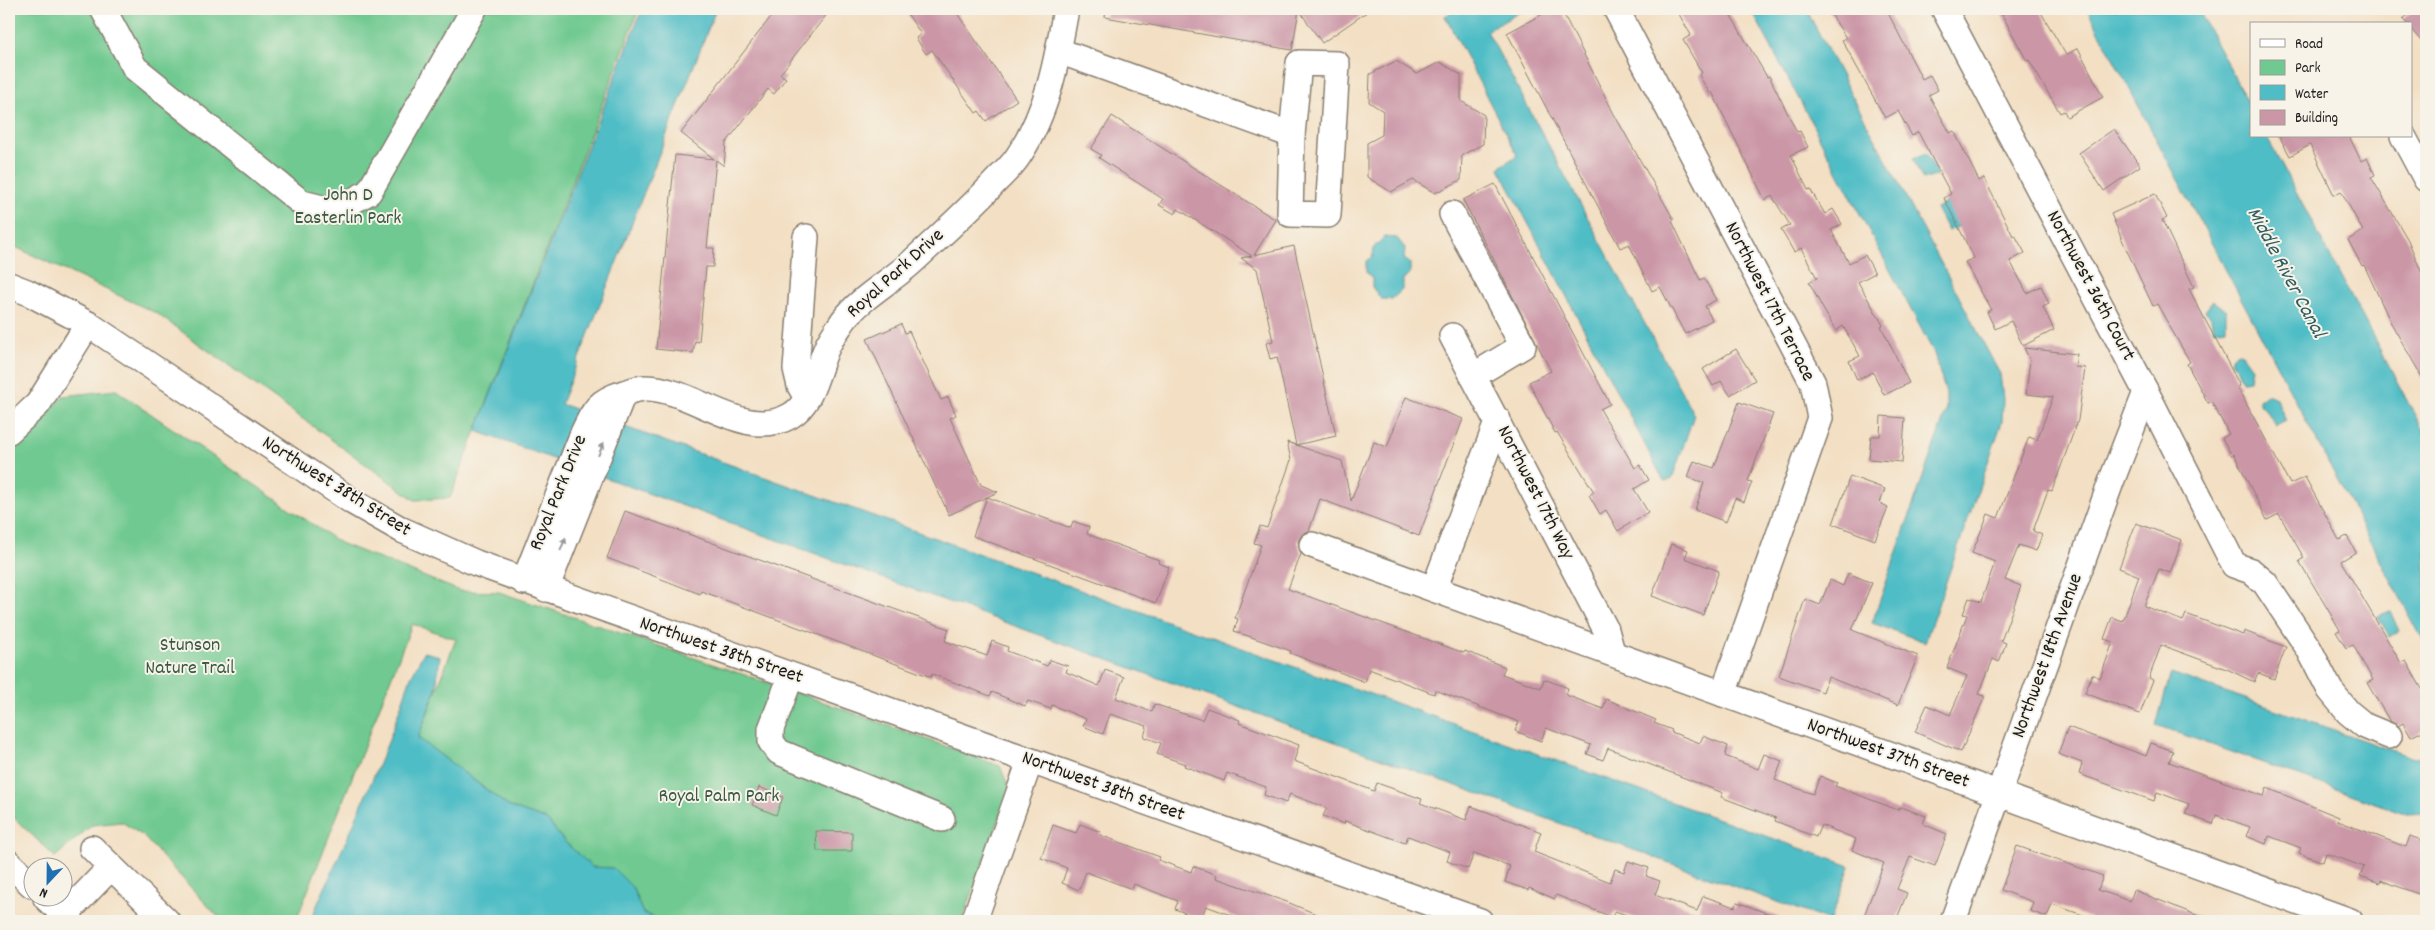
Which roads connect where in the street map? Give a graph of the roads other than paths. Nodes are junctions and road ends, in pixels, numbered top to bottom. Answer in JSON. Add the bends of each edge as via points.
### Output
{"nodes":[{"id":1,"x":103,"y":9,"type":"edge"},
{"id":2,"x":474,"y":9,"type":"edge"},
{"id":3,"x":1066,"y":9,"type":"edge"},
{"id":4,"x":1616,"y":9,"type":"edge"},
{"id":5,"x":1944,"y":9,"type":"edge"},
{"id":6,"x":1059,"y":51,"type":"junction"},
{"id":7,"x":1292,"y":135,"type":"junction"},
{"id":8,"x":2405,"y":138,"type":"edge"},
{"id":9,"x":2426,"y":179,"type":"edge"},
{"id":10,"x":1452,"y":214,"type":"dead end"},
{"id":11,"x":806,"y":237,"type":"dead end"},
{"id":12,"x":9,"y":285,"type":"edge"},
{"id":13,"x":88,"y":324,"type":"junction"},
{"id":14,"x":1452,"y":336,"type":"dead end"},
{"id":15,"x":1473,"y":376,"type":"junction"},
{"id":16,"x":2146,"y":392,"type":"junction"},
{"id":17,"x":807,"y":398,"type":"junction"},
{"id":18,"x":602,"y":418,"type":"junction"},
{"id":19,"x":1498,"y":420,"type":"junction"},
{"id":20,"x":9,"y":431,"type":"edge"},
{"id":21,"x":1312,"y":545,"type":"dead end"},
{"id":22,"x":535,"y":585,"type":"junction"},
{"id":23,"x":1430,"y":587,"type":"junction"},
{"id":24,"x":1612,"y":652,"type":"junction"},
{"id":25,"x":791,"y":676,"type":"junction"},
{"id":26,"x":1723,"y":694,"type":"junction"},
{"id":27,"x":2390,"y":736,"type":"dead end"},
{"id":28,"x":1030,"y":761,"type":"junction"},
{"id":29,"x":1998,"y":794,"type":"junction"},
{"id":30,"x":942,"y":819,"type":"dead end"},
{"id":31,"x":92,"y":848,"type":"dead end"},
{"id":32,"x":9,"y":863,"type":"edge"},
{"id":33,"x":111,"y":867,"type":"junction"},
{"id":34,"x":22,"y":875,"type":"edge"},
{"id":35,"x":55,"y":908,"type":"edge"},
{"id":36,"x":64,"y":919,"type":"edge"},
{"id":37,"x":167,"y":921,"type":"edge"},
{"id":38,"x":974,"y":921,"type":"edge"},
{"id":39,"x":1480,"y":921,"type":"edge"},
{"id":40,"x":1953,"y":921,"type":"edge"},
{"id":41,"x":2350,"y":921,"type":"edge"}],
"edges":[{"from":1,"to":2,"type":"street","via":[[135,68],[302,202],[334,212],[369,192]]},
{"from":3,"to":6,"type":"street","name":"Royal Park Drive"},
{"from":4,"to":26,"type":"street","name":"Northwest 17th Terrace","via":[[1813,383],[1820,418]]},
{"from":5,"to":16,"type":"street","name":"Northwest 36th Court"},
{"from":6,"to":7,"type":"street"},
{"from":6,"to":17,"type":"street","name":"Royal Park Drive","via":[[1049,91],[1018,157],[910,264],[844,320],[827,345]]},
{"from":7,"to":7,"type":"street","via":[[1299,64],[1337,64],[1328,215],[1290,214]]},
{"from":8,"to":9,"type":"street"},
{"from":10,"to":15,"type":"street","via":[[1523,346]]},
{"from":11,"to":17,"type":"street","via":[[796,369]]},
{"from":12,"to":13,"type":"street","name":"Northwest 38th Street"},
{"from":13,"to":20,"type":"street","via":[[38,404]]},
{"from":13,"to":22,"type":"street","name":"Northwest 38th Street","via":[[353,502],[402,530]]},
{"from":14,"to":15,"type":"street","name":"Northwest 17th Way"},
{"from":15,"to":19,"type":"street","name":"Northwest 17th Way"},
{"from":16,"to":27,"type":"street","name":"Northwest 36th Court","via":[[2234,565],[2251,571],[2265,583],[2309,649],[2330,690],[2348,712],[2365,726]]},
{"from":16,"to":29,"type":"street","name":"Northwest 18th Avenue","via":[[2110,482]]},
{"from":17,"to":18,"type":"street","name":"Royal Park Drive","via":[[791,415],[763,424],[647,388],[623,394]]},
{"from":22,"to":18,"type":"street","name":"Royal Park Drive","one_way":true,"via":[[590,476]]},
{"from":18,"to":22,"type":"street","name":"Royal Park Drive","via":[[563,483]]},
{"from":19,"to":23,"type":"street"},
{"from":19,"to":24,"type":"street","name":"Northwest 17th Way","via":[[1606,630]]},
{"from":21,"to":23,"type":"street","name":"Northwest 37th Street"},
{"from":22,"to":25,"type":"street","name":"Northwest 38th Street"},
{"from":23,"to":24,"type":"street","name":"Northwest 37th Street"},
{"from":24,"to":26,"type":"street","name":"Northwest 37th Street"},
{"from":25,"to":28,"type":"street","name":"Northwest 38th Street"},
{"from":25,"to":30,"type":"street","via":[[771,729],[771,742],[779,752]]},
{"from":26,"to":29,"type":"street","name":"Northwest 37th Street"},
{"from":28,"to":38,"type":"street"},
{"from":28,"to":39,"type":"street","name":"Northwest 38th Street"},
{"from":29,"to":40,"type":"street","name":"Northwest 18th Avenue"},
{"from":29,"to":41,"type":"street","name":"Northwest 37th Street"},
{"from":31,"to":33,"type":"street"},
{"from":32,"to":34,"type":"street"},
{"from":33,"to":36,"type":"street"},
{"from":33,"to":37,"type":"street"},
{"from":35,"to":36,"type":"street"}]}
